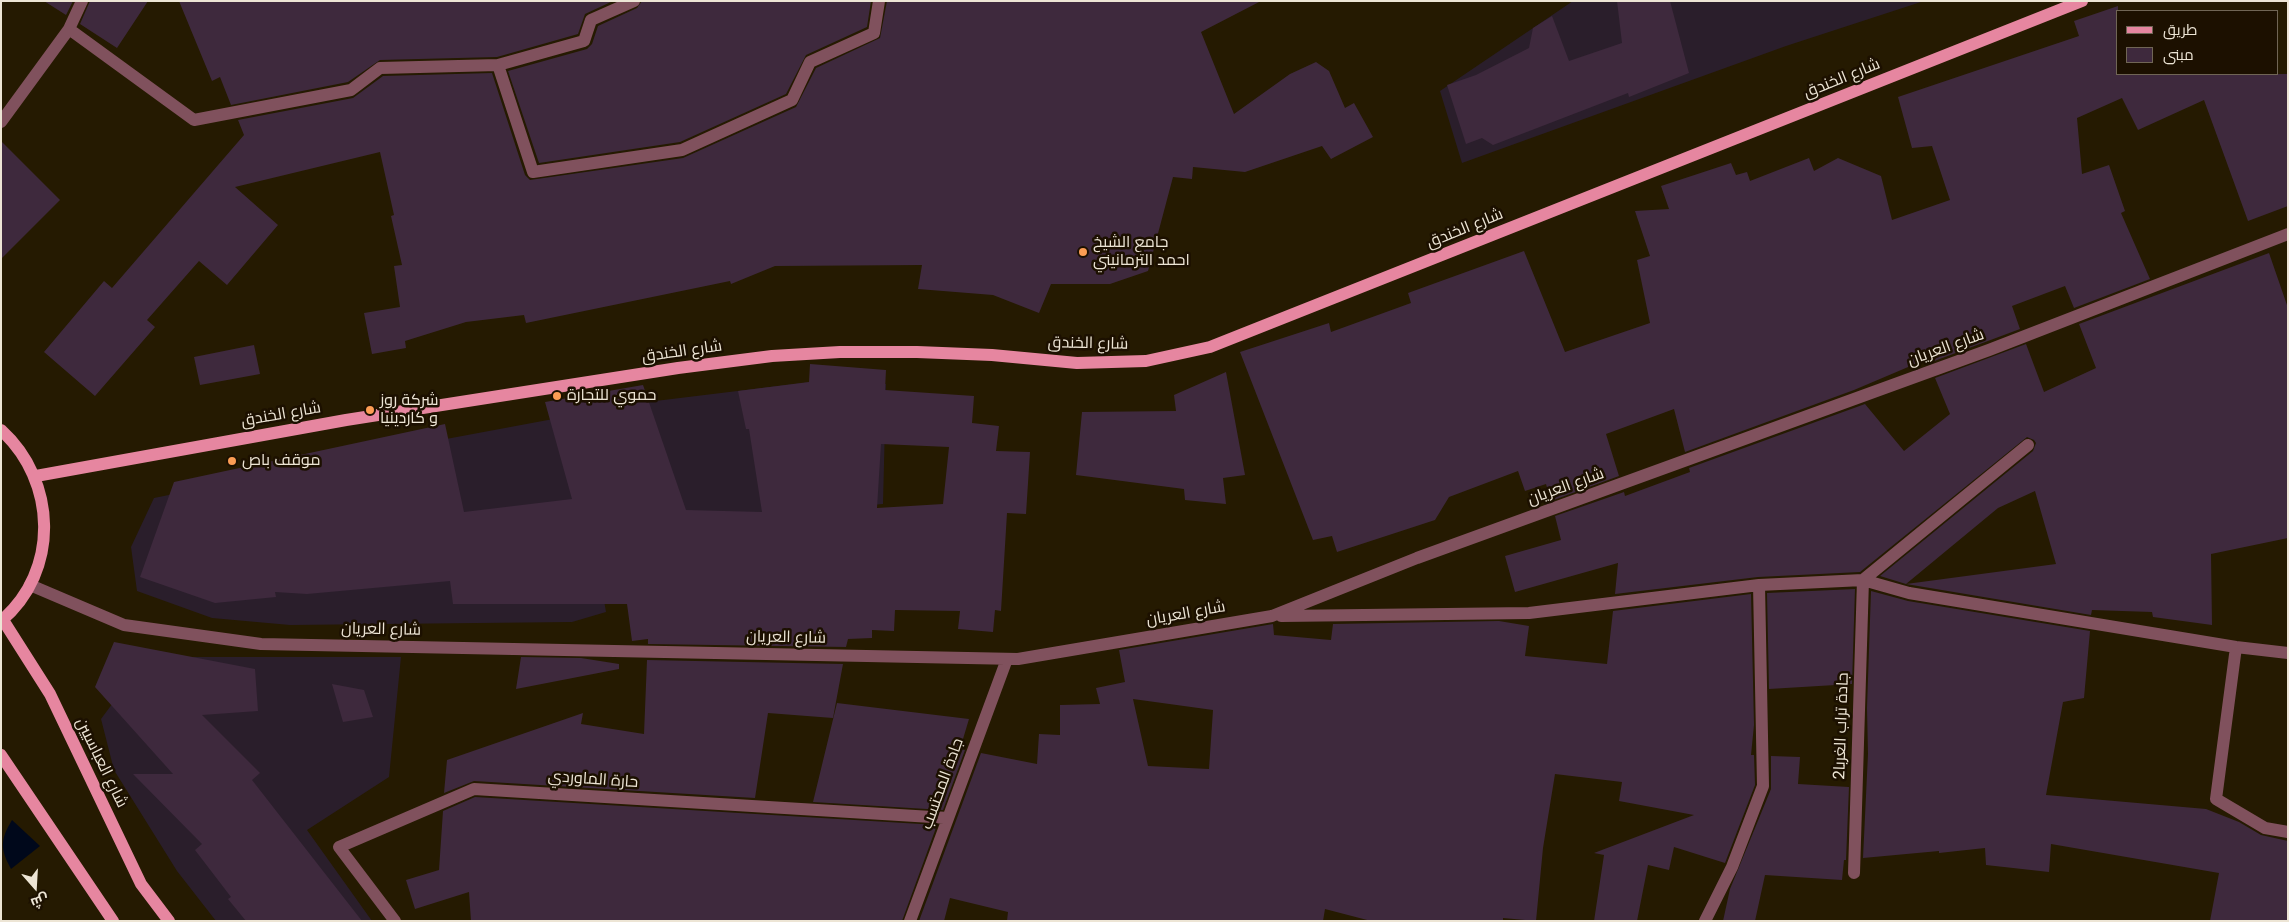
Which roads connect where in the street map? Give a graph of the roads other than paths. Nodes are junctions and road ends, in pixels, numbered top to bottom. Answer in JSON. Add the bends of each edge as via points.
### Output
{"nodes":[{"id":1,"x":82,"y":1,"type":"edge"},
{"id":2,"x":634,"y":1,"type":"edge"},
{"id":3,"x":879,"y":1,"type":"edge"},
{"id":4,"x":2082,"y":1,"type":"edge"},
{"id":5,"x":69,"y":29,"type":"junction"},
{"id":6,"x":498,"y":65,"type":"junction"},
{"id":7,"x":1,"y":122,"type":"edge"},
{"id":8,"x":2288,"y":234,"type":"edge"},
{"id":9,"x":1,"y":430,"type":"edge"},
{"id":10,"x":2028,"y":444,"type":"dead end"},
{"id":11,"x":36,"y":476,"type":"junction"},
{"id":12,"x":1863,"y":580,"type":"junction"},
{"id":13,"x":30,"y":585,"type":"junction"},
{"id":14,"x":1759,"y":585,"type":"junction"},
{"id":15,"x":1272,"y":616,"type":"junction"},
{"id":16,"x":2,"y":621,"type":"edge"},
{"id":17,"x":2236,"y":647,"type":"junction"},
{"id":18,"x":2288,"y":653,"type":"edge"},
{"id":19,"x":1007,"y":659,"type":"junction"},
{"id":20,"x":1,"y":755,"type":"edge"},
{"id":21,"x":948,"y":818,"type":"junction"},
{"id":22,"x":2288,"y":832,"type":"edge"},
{"id":23,"x":1854,"y":873,"type":"dead end"},
{"id":24,"x":113,"y":921,"type":"edge"},
{"id":25,"x":169,"y":921,"type":"edge"},
{"id":26,"x":395,"y":921,"type":"edge"},
{"id":27,"x":910,"y":921,"type":"edge"},
{"id":28,"x":1706,"y":921,"type":"edge"}],
"edges":[{"from":1,"to":5,"type":"street"},
{"from":2,"to":6,"type":"street","via":[[591,20],[584,41]]},
{"from":3,"to":6,"type":"street","via":[[874,33],[810,62],[792,100],[682,150],[533,172]]},
{"from":4,"to":11,"type":"main road","name":"شارع الخندق","via":[[1210,347],[1146,361],[1077,363],[917,352],[772,356],[346,420]]},
{"from":5,"to":6,"type":"street","via":[[194,120],[351,90],[380,68]]},
{"from":5,"to":7,"type":"street"},
{"from":8,"to":15,"type":"street","name":"شارع العريان","via":[[1989,350],[1417,558]]},
{"from":9,"to":11,"type":"main road","via":[[16,444]]},
{"from":10,"to":12,"type":"street"},
{"from":11,"to":13,"type":"main road","via":[[45,513],[43,550]]},
{"from":12,"to":14,"type":"street"},
{"from":12,"to":17,"type":"street","via":[[1909,593]]},
{"from":12,"to":23,"type":"street","name":"جادة تراب الغربا2"},
{"from":13,"to":16,"type":"main road"},
{"from":13,"to":19,"type":"street","name":"شارع العريان","via":[[124,625],[261,644]]},
{"from":14,"to":15,"type":"street","via":[[1529,613]]},
{"from":14,"to":28,"type":"street","via":[[1764,786],[1732,867]]},
{"from":15,"to":19,"type":"street","name":"شارع العريان"},
{"from":16,"to":25,"type":"main road","name":"شارع العباسيين","via":[[50,694],[141,884]]},
{"from":17,"to":18,"type":"street"},
{"from":17,"to":22,"type":"street","via":[[2216,799],[2265,828]]},
{"from":19,"to":21,"type":"street","name":"جادة المحتسب"},
{"from":20,"to":24,"type":"main road"},
{"from":21,"to":26,"type":"street","name":"حارة الماوردي","via":[[474,789],[339,847]]},
{"from":21,"to":27,"type":"street","name":"جادة المحتسب"}]}
